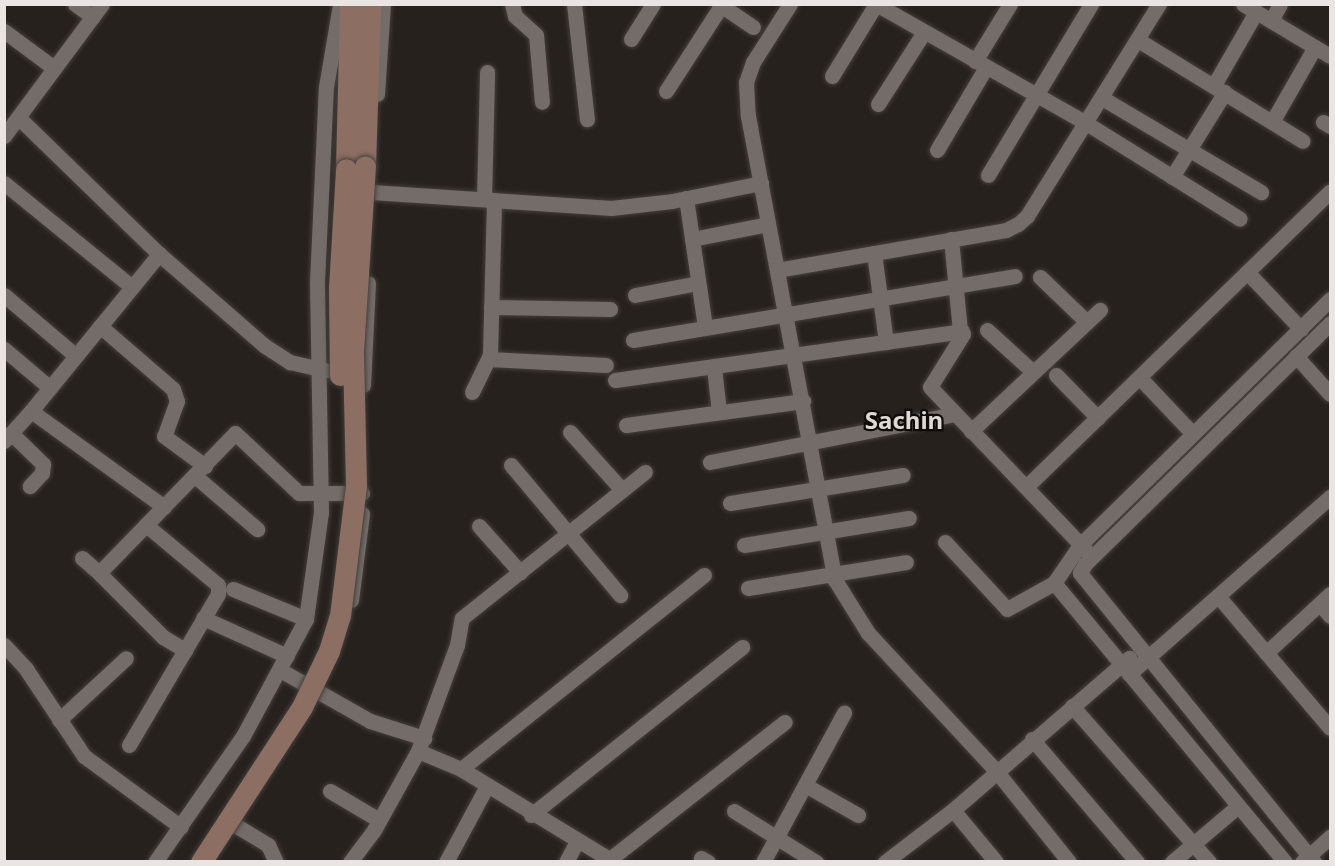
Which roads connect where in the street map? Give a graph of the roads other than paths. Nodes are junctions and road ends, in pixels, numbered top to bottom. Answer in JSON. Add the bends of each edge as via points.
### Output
{"nodes":[{"id":1,"x":75,"y":4,"type":"edge"},
{"id":2,"x":340,"y":4,"type":"edge"},
{"id":3,"x":350,"y":4,"type":"edge"},
{"id":4,"x":370,"y":4,"type":"edge"},
{"id":5,"x":383,"y":4,"type":"edge"},
{"id":6,"x":512,"y":4,"type":"edge"},
{"id":7,"x":574,"y":4,"type":"edge"},
{"id":8,"x":653,"y":4,"type":"edge"},
{"id":9,"x":790,"y":4,"type":"edge"},
{"id":10,"x":1091,"y":4,"type":"edge"},
{"id":11,"x":1159,"y":4,"type":"edge"},
{"id":12,"x":1280,"y":4,"type":"edge"},
{"id":13,"x":720,"y":5,"type":"edge"},
{"id":14,"x":1003,"y":7,"type":"edge"},
{"id":15,"x":1250,"y":8,"type":"edge"},
{"id":16,"x":98,"y":11,"type":"edge"},
{"id":17,"x":903,"y":11,"type":"edge"},
{"id":18,"x":1270,"y":21,"type":"junction"},
{"id":19,"x":753,"y":27,"type":"dead end"},
{"id":20,"x":4,"y":31,"type":"edge"},
{"id":21,"x":924,"y":32,"type":"junction"},
{"id":22,"x":359,"y":37,"type":"junction"},
{"id":23,"x":631,"y":39,"type":"dead end"},
{"id":24,"x":1138,"y":40,"type":"junction"},
{"id":25,"x":1315,"y":47,"type":"junction"},
{"id":26,"x":1330,"y":56,"type":"edge"},
{"id":27,"x":981,"y":64,"type":"junction"},
{"id":28,"x":54,"y":68,"type":"junction"},
{"id":29,"x":487,"y":72,"type":"dead end"},
{"id":30,"x":831,"y":76,"type":"dead end"},
{"id":31,"x":1219,"y":88,"type":"junction"},
{"id":32,"x":666,"y":91,"type":"dead end"},
{"id":33,"x":1034,"y":94,"type":"junction"},
{"id":34,"x":1102,"y":98,"type":"junction"},
{"id":35,"x":542,"y":102,"type":"dead end"},
{"id":36,"x":878,"y":105,"type":"dead end"},
{"id":37,"x":19,"y":118,"type":"junction"},
{"id":38,"x":587,"y":119,"type":"dead end"},
{"id":39,"x":1272,"y":122,"type":"junction"},
{"id":40,"x":1086,"y":123,"type":"junction"},
{"id":41,"x":4,"y":136,"type":"edge"},
{"id":42,"x":1303,"y":141,"type":"dead end"},
{"id":43,"x":937,"y":150,"type":"dead end"},
{"id":44,"x":1189,"y":150,"type":"junction"},
{"id":45,"x":356,"y":168,"type":"junction"},
{"id":46,"x":988,"y":175,"type":"dead end"},
{"id":47,"x":1172,"y":177,"type":"junction"},
{"id":48,"x":4,"y":183,"type":"edge"},
{"id":49,"x":760,"y":183,"type":"junction"},
{"id":50,"x":1330,"y":191,"type":"edge"},
{"id":51,"x":372,"y":192,"type":"junction"},
{"id":52,"x":1261,"y":192,"type":"dead end"},
{"id":53,"x":686,"y":198,"type":"junction"},
{"id":54,"x":489,"y":200,"type":"junction"},
{"id":55,"x":1240,"y":219,"type":"dead end"},
{"id":56,"x":768,"y":224,"type":"junction"},
{"id":57,"x":692,"y":239,"type":"junction"},
{"id":58,"x":951,"y":239,"type":"junction"},
{"id":59,"x":874,"y":253,"type":"junction"},
{"id":60,"x":159,"y":254,"type":"junction"},
{"id":61,"x":777,"y":270,"type":"junction"},
{"id":62,"x":1248,"y":273,"type":"junction"},
{"id":63,"x":1015,"y":276,"type":"dead end"},
{"id":64,"x":1040,"y":277,"type":"dead end"},
{"id":65,"x":698,"y":283,"type":"junction"},
{"id":66,"x":955,"y":286,"type":"junction"},
{"id":67,"x":132,"y":287,"type":"junction"},
{"id":68,"x":4,"y":295,"type":"edge"},
{"id":69,"x":635,"y":295,"type":"dead end"},
{"id":70,"x":879,"y":299,"type":"junction"},
{"id":71,"x":1330,"y":299,"type":"edge"},
{"id":72,"x":491,"y":307,"type":"junction"},
{"id":73,"x":610,"y":309,"type":"dead end"},
{"id":74,"x":1100,"y":310,"type":"dead end"},
{"id":75,"x":786,"y":314,"type":"junction"},
{"id":76,"x":1087,"y":322,"type":"junction"},
{"id":77,"x":1330,"y":323,"type":"edge"},
{"id":78,"x":100,"y":326,"type":"junction"},
{"id":79,"x":705,"y":326,"type":"junction"},
{"id":80,"x":1301,"y":328,"type":"junction"},
{"id":81,"x":960,"y":330,"type":"junction"},
{"id":82,"x":987,"y":330,"type":"dead end"},
{"id":83,"x":633,"y":340,"type":"dead end"},
{"id":84,"x":886,"y":342,"type":"junction"},
{"id":85,"x":4,"y":349,"type":"edge"},
{"id":86,"x":76,"y":356,"type":"junction"},
{"id":87,"x":1296,"y":356,"type":"junction"},
{"id":88,"x":794,"y":357,"type":"junction"},
{"id":89,"x":489,"y":359,"type":"junction"},
{"id":90,"x":606,"y":365,"type":"dead end"},
{"id":91,"x":714,"y":368,"type":"junction"},
{"id":92,"x":364,"y":369,"type":"junction"},
{"id":93,"x":318,"y":370,"type":"junction"},
{"id":94,"x":1033,"y":372,"type":"junction"},
{"id":95,"x":1056,"y":375,"type":"dead end"},
{"id":96,"x":1140,"y":378,"type":"junction"},
{"id":97,"x":615,"y":380,"type":"dead end"},
{"id":98,"x":50,"y":388,"type":"junction"},
{"id":99,"x":472,"y":392,"type":"dead end"},
{"id":100,"x":1330,"y":394,"type":"edge"},
{"id":101,"x":803,"y":401,"type":"junction"},
{"id":102,"x":31,"y":411,"type":"junction"},
{"id":103,"x":719,"y":412,"type":"junction"},
{"id":104,"x":954,"y":414,"type":"junction"},
{"id":105,"x":1098,"y":418,"type":"junction"},
{"id":106,"x":626,"y":425,"type":"dead end"},
{"id":107,"x":971,"y":431,"type":"junction"},
{"id":108,"x":570,"y":432,"type":"dead end"},
{"id":109,"x":1192,"y":433,"type":"junction"},
{"id":110,"x":8,"y":437,"type":"edge"},
{"id":111,"x":810,"y":444,"type":"junction"},
{"id":112,"x":710,"y":462,"type":"dead end"},
{"id":113,"x":511,"y":465,"type":"dead end"},
{"id":114,"x":200,"y":471,"type":"junction"},
{"id":115,"x":645,"y":472,"type":"dead end"},
{"id":116,"x":903,"y":475,"type":"dead end"},
{"id":117,"x":30,"y":486,"type":"dead end"},
{"id":118,"x":818,"y":486,"type":"junction"},
{"id":119,"x":1026,"y":487,"type":"junction"},
{"id":120,"x":622,"y":490,"type":"junction"},
{"id":121,"x":321,"y":492,"type":"junction"},
{"id":122,"x":362,"y":493,"type":"junction"},
{"id":123,"x":1330,"y":497,"type":"edge"},
{"id":124,"x":730,"y":503,"type":"dead end"},
{"id":125,"x":164,"y":507,"type":"junction"},
{"id":126,"x":909,"y":518,"type":"dead end"},
{"id":127,"x":146,"y":525,"type":"junction"},
{"id":128,"x":479,"y":526,"type":"dead end"},
{"id":129,"x":257,"y":529,"type":"dead end"},
{"id":130,"x":825,"y":529,"type":"junction"},
{"id":131,"x":569,"y":532,"type":"junction"},
{"id":132,"x":945,"y":542,"type":"dead end"},
{"id":133,"x":744,"y":545,"type":"dead end"},
{"id":134,"x":1080,"y":545,"type":"junction"},
{"id":135,"x":1092,"y":557,"type":"junction"},
{"id":136,"x":82,"y":558,"type":"dead end"},
{"id":137,"x":906,"y":562,"type":"dead end"},
{"id":138,"x":520,"y":572,"type":"junction"},
{"id":139,"x":99,"y":573,"type":"junction"},
{"id":140,"x":833,"y":573,"type":"junction"},
{"id":141,"x":705,"y":575,"type":"dead end"},
{"id":142,"x":1054,"y":584,"type":"junction"},
{"id":143,"x":748,"y":588,"type":"dead end"},
{"id":144,"x":233,"y":589,"type":"dead end"},
{"id":145,"x":620,"y":595,"type":"dead end"},
{"id":146,"x":1218,"y":596,"type":"junction"},
{"id":147,"x":1325,"y":599,"type":"edge"},
{"id":148,"x":1330,"y":616,"type":"edge"},
{"id":149,"x":203,"y":618,"type":"junction"},
{"id":150,"x":306,"y":619,"type":"junction"},
{"id":151,"x":4,"y":645,"type":"edge"},
{"id":152,"x":742,"y":647,"type":"dead end"},
{"id":153,"x":185,"y":650,"type":"junction"},
{"id":154,"x":1266,"y":653,"type":"junction"},
{"id":155,"x":1143,"y":654,"type":"junction"},
{"id":156,"x":126,"y":658,"type":"dead end"},
{"id":157,"x":283,"y":663,"type":"junction"},
{"id":158,"x":1125,"y":669,"type":"junction"},
{"id":159,"x":318,"y":694,"type":"junction"},
{"id":160,"x":1072,"y":706,"type":"junction"},
{"id":161,"x":844,"y":713,"type":"dead end"},
{"id":162,"x":59,"y":720,"type":"junction"},
{"id":163,"x":785,"y":722,"type":"dead end"},
{"id":164,"x":1330,"y":728,"type":"edge"},
{"id":165,"x":1032,"y":739,"type":"junction"},
{"id":166,"x":421,"y":744,"type":"junction"},
{"id":167,"x":129,"y":745,"type":"dead end"},
{"id":168,"x":460,"y":769,"type":"junction"},
{"id":169,"x":997,"y":772,"type":"junction"},
{"id":170,"x":805,"y":785,"type":"junction"},
{"id":171,"x":487,"y":786,"type":"junction"},
{"id":172,"x":330,"y":792,"type":"dead end"},
{"id":173,"x":1238,"y":806,"type":"junction"},
{"id":174,"x":734,"y":810,"type":"dead end"},
{"id":175,"x":953,"y":810,"type":"junction"},
{"id":176,"x":531,"y":815,"type":"junction"},
{"id":177,"x":858,"y":815,"type":"dead end"},
{"id":178,"x":379,"y":820,"type":"junction"},
{"id":179,"x":235,"y":825,"type":"junction"},
{"id":180,"x":181,"y":827,"type":"junction"},
{"id":181,"x":776,"y":837,"type":"junction"},
{"id":182,"x":1330,"y":837,"type":"edge"},
{"id":183,"x":577,"y":841,"type":"junction"},
{"id":184,"x":1193,"y":842,"type":"junction"},
{"id":185,"x":894,"y":859,"type":"edge"},
{"id":186,"x":612,"y":860,"type":"edge"},
{"id":187,"x":1308,"y":860,"type":"edge"},
{"id":188,"x":155,"y":861,"type":"edge"},
{"id":189,"x":184,"y":861,"type":"edge"},
{"id":190,"x":201,"y":861,"type":"edge"},
{"id":191,"x":208,"y":861,"type":"edge"},
{"id":192,"x":276,"y":861,"type":"edge"},
{"id":193,"x":350,"y":861,"type":"edge"},
{"id":194,"x":446,"y":861,"type":"edge"},
{"id":195,"x":566,"y":861,"type":"edge"},
{"id":196,"x":763,"y":861,"type":"edge"},
{"id":197,"x":816,"y":861,"type":"edge"},
{"id":198,"x":996,"y":861,"type":"edge"},
{"id":199,"x":1069,"y":861,"type":"edge"},
{"id":200,"x":1137,"y":861,"type":"edge"},
{"id":201,"x":1172,"y":861,"type":"edge"},
{"id":202,"x":1209,"y":861,"type":"edge"},
{"id":203,"x":1285,"y":861,"type":"edge"}],
"edges":[{"from":1,"to":16,"type":"street"},
{"from":2,"to":93,"type":"street","via":[[326,87],[317,283]]},
{"from":3,"to":22,"type":"main road"},
{"from":4,"to":22,"type":"main road"},
{"from":5,"to":51,"type":"street"},
{"from":6,"to":35,"type":"street","via":[[515,16],[536,35]]},
{"from":7,"to":38,"type":"street"},
{"from":8,"to":23,"type":"street"},
{"from":9,"to":49,"type":"street","via":[[753,62],[746,82]]},
{"from":10,"to":33,"type":"street"},
{"from":11,"to":24,"type":"street"},
{"from":12,"to":18,"type":"street"},
{"from":13,"to":19,"type":"street"},
{"from":13,"to":32,"type":"street"},
{"from":14,"to":27,"type":"street"},
{"from":15,"to":18,"type":"street"},
{"from":15,"to":31,"type":"street"},
{"from":16,"to":28,"type":"street"},
{"from":17,"to":21,"type":"street"},
{"from":17,"to":30,"type":"street","via":[[876,4]]},
{"from":18,"to":25,"type":"street"},
{"from":20,"to":28,"type":"street"},
{"from":21,"to":27,"type":"street"},
{"from":21,"to":36,"type":"street"},
{"from":22,"to":45,"type":"main road"},
{"from":24,"to":31,"type":"street"},
{"from":24,"to":34,"type":"street"},
{"from":25,"to":26,"type":"street"},
{"from":25,"to":39,"type":"street"},
{"from":27,"to":33,"type":"street"},
{"from":27,"to":43,"type":"street"},
{"from":28,"to":37,"type":"street"},
{"from":29,"to":54,"type":"street"},
{"from":31,"to":39,"type":"street"},
{"from":31,"to":44,"type":"street"},
{"from":33,"to":40,"type":"street"},
{"from":33,"to":46,"type":"street"},
{"from":34,"to":40,"type":"street"},
{"from":34,"to":44,"type":"street"},
{"from":37,"to":41,"type":"street"},
{"from":37,"to":60,"type":"street"},
{"from":39,"to":42,"type":"street"},
{"from":40,"to":47,"type":"street"},
{"from":40,"to":58,"type":"street","via":[[1027,216],[1006,230]]},
{"from":44,"to":47,"type":"street"},
{"from":44,"to":52,"type":"street"},
{"from":45,"to":189,"type":"main road","bridge":true,"via":[[338,341],[344,514],[341,553],[326,625],[308,669],[258,755]]},
{"from":45,"to":190,"type":"main road","bridge":true,"via":[[356,485],[339,616],[302,707]]},
{"from":47,"to":55,"type":"street"},
{"from":48,"to":67,"type":"street"},
{"from":49,"to":53,"type":"street"},
{"from":49,"to":56,"type":"street"},
{"from":50,"to":62,"type":"street"},
{"from":51,"to":54,"type":"street"},
{"from":51,"to":92,"type":"street"},
{"from":53,"to":54,"type":"street","via":[[611,208]]},
{"from":53,"to":57,"type":"street"},
{"from":54,"to":72,"type":"street"},
{"from":56,"to":57,"type":"street"},
{"from":56,"to":61,"type":"street"},
{"from":57,"to":65,"type":"street"},
{"from":58,"to":59,"type":"street"},
{"from":58,"to":66,"type":"street"},
{"from":59,"to":61,"type":"street"},
{"from":59,"to":70,"type":"street"},
{"from":60,"to":67,"type":"street"},
{"from":60,"to":93,"type":"street","via":[[265,346],[290,362]]},
{"from":61,"to":75,"type":"street"},
{"from":62,"to":80,"type":"street"},
{"from":62,"to":96,"type":"street"},
{"from":63,"to":66,"type":"street"},
{"from":64,"to":76,"type":"street"},
{"from":65,"to":69,"type":"street"},
{"from":65,"to":79,"type":"street"},
{"from":66,"to":70,"type":"street"},
{"from":66,"to":81,"type":"street"},
{"from":67,"to":78,"type":"street"},
{"from":68,"to":86,"type":"street"},
{"from":70,"to":75,"type":"street"},
{"from":70,"to":84,"type":"street"},
{"from":71,"to":80,"type":"street"},
{"from":72,"to":73,"type":"street"},
{"from":72,"to":89,"type":"street"},
{"from":74,"to":76,"type":"street"},
{"from":75,"to":79,"type":"street"},
{"from":75,"to":88,"type":"street"},
{"from":76,"to":94,"type":"street"},
{"from":77,"to":87,"type":"street"},
{"from":78,"to":86,"type":"street"},
{"from":78,"to":114,"type":"street","via":[[173,390],[177,401],[164,436]]},
{"from":79,"to":83,"type":"street"},
{"from":80,"to":109,"type":"street"},
{"from":81,"to":84,"type":"street"},
{"from":81,"to":104,"type":"street","via":[[963,334],[930,387]]},
{"from":82,"to":94,"type":"street"},
{"from":84,"to":88,"type":"street"},
{"from":85,"to":98,"type":"street"},
{"from":86,"to":98,"type":"street"},
{"from":87,"to":100,"type":"street"},
{"from":87,"to":135,"type":"street"},
{"from":88,"to":91,"type":"street"},
{"from":88,"to":101,"type":"street"},
{"from":89,"to":90,"type":"street"},
{"from":89,"to":99,"type":"street"},
{"from":91,"to":97,"type":"street"},
{"from":91,"to":103,"type":"street"},
{"from":92,"to":93,"type":"street"},
{"from":92,"to":122,"type":"street"},
{"from":93,"to":121,"type":"street"},
{"from":94,"to":107,"type":"street"},
{"from":95,"to":105,"type":"street"},
{"from":96,"to":105,"type":"street"},
{"from":96,"to":109,"type":"street"},
{"from":98,"to":102,"type":"street"},
{"from":101,"to":103,"type":"street"},
{"from":101,"to":111,"type":"street"},
{"from":102,"to":110,"type":"street"},
{"from":102,"to":125,"type":"street"},
{"from":103,"to":106,"type":"street"},
{"from":104,"to":107,"type":"street"},
{"from":104,"to":111,"type":"street"},
{"from":105,"to":119,"type":"street"},
{"from":107,"to":119,"type":"street"},
{"from":108,"to":120,"type":"street"},
{"from":109,"to":134,"type":"street"},
{"from":110,"to":117,"type":"street","via":[[43,464],[42,473]]},
{"from":111,"to":112,"type":"street"},
{"from":111,"to":118,"type":"street"},
{"from":113,"to":131,"type":"street"},
{"from":114,"to":121,"type":"street","via":[[236,433],[299,493]]},
{"from":114,"to":125,"type":"street"},
{"from":114,"to":129,"type":"street"},
{"from":115,"to":120,"type":"street"},
{"from":116,"to":118,"type":"street"},
{"from":118,"to":124,"type":"street"},
{"from":118,"to":130,"type":"street"},
{"from":119,"to":134,"type":"street"},
{"from":120,"to":131,"type":"street"},
{"from":121,"to":122,"type":"street"},
{"from":121,"to":150,"type":"street","via":[[317,555]]},
{"from":122,"to":159,"type":"street","via":[[357,568],[348,612]]},
{"from":123,"to":146,"type":"street"},
{"from":125,"to":127,"type":"street"},
{"from":126,"to":130,"type":"street"},
{"from":127,"to":139,"type":"street"},
{"from":127,"to":149,"type":"street","via":[[218,585],[218,594]]},
{"from":128,"to":138,"type":"street"},
{"from":130,"to":133,"type":"street"},
{"from":130,"to":140,"type":"street"},
{"from":131,"to":138,"type":"street"},
{"from":131,"to":145,"type":"street"},
{"from":132,"to":142,"type":"street","via":[[1007,609]]},
{"from":134,"to":135,"type":"street"},
{"from":134,"to":142,"type":"street"},
{"from":135,"to":155,"type":"street","via":[[1082,568],[1084,582]]},
{"from":136,"to":139,"type":"street"},
{"from":137,"to":140,"type":"street"},
{"from":138,"to":166,"type":"street","via":[[462,618],[457,645]]},
{"from":139,"to":153,"type":"street","via":[[163,637]]},
{"from":140,"to":143,"type":"street"},
{"from":140,"to":169,"type":"street","via":[[868,633]]},
{"from":141,"to":168,"type":"street"},
{"from":142,"to":158,"type":"street"},
{"from":144,"to":150,"type":"street"},
{"from":146,"to":154,"type":"street"},
{"from":146,"to":155,"type":"street"},
{"from":147,"to":148,"type":"street"},
{"from":147,"to":154,"type":"street"},
{"from":149,"to":153,"type":"street"},
{"from":149,"to":157,"type":"street"},
{"from":150,"to":157,"type":"street"},
{"from":151,"to":162,"type":"street","via":[[26,669]]},
{"from":152,"to":176,"type":"street"},
{"from":153,"to":167,"type":"street"},
{"from":154,"to":164,"type":"street"},
{"from":155,"to":158,"type":"street"},
{"from":155,"to":187,"type":"street"},
{"from":156,"to":162,"type":"street"},
{"from":157,"to":159,"type":"street"},
{"from":157,"to":180,"type":"street","via":[[243,736]]},
{"from":158,"to":160,"type":"street"},
{"from":158,"to":173,"type":"street"},
{"from":159,"to":166,"type":"street"},
{"from":159,"to":179,"type":"street"},
{"from":160,"to":165,"type":"street"},
{"from":160,"to":184,"type":"street"},
{"from":161,"to":170,"type":"street"},
{"from":162,"to":180,"type":"street","via":[[92,764]]},
{"from":163,"to":186,"type":"street"},
{"from":165,"to":169,"type":"street"},
{"from":165,"to":200,"type":"street"},
{"from":166,"to":168,"type":"street"},
{"from":166,"to":178,"type":"street"},
{"from":168,"to":171,"type":"street"},
{"from":169,"to":175,"type":"street"},
{"from":169,"to":199,"type":"street"},
{"from":170,"to":177,"type":"street"},
{"from":170,"to":181,"type":"street"},
{"from":171,"to":176,"type":"street"},
{"from":171,"to":194,"type":"street"},
{"from":172,"to":178,"type":"street"},
{"from":173,"to":184,"type":"street"},
{"from":173,"to":203,"type":"street"},
{"from":174,"to":181,"type":"street"},
{"from":175,"to":185,"type":"street"},
{"from":175,"to":198,"type":"street"},
{"from":176,"to":183,"type":"street"},
{"from":178,"to":193,"type":"street"},
{"from":179,"to":191,"type":"street"},
{"from":179,"to":192,"type":"street","via":[[268,845]]},
{"from":180,"to":188,"type":"street"},
{"from":181,"to":196,"type":"street"},
{"from":181,"to":197,"type":"street"},
{"from":182,"to":187,"type":"street"},
{"from":183,"to":186,"type":"street"},
{"from":183,"to":195,"type":"street"},
{"from":184,"to":201,"type":"street"},
{"from":184,"to":202,"type":"street"}]}
